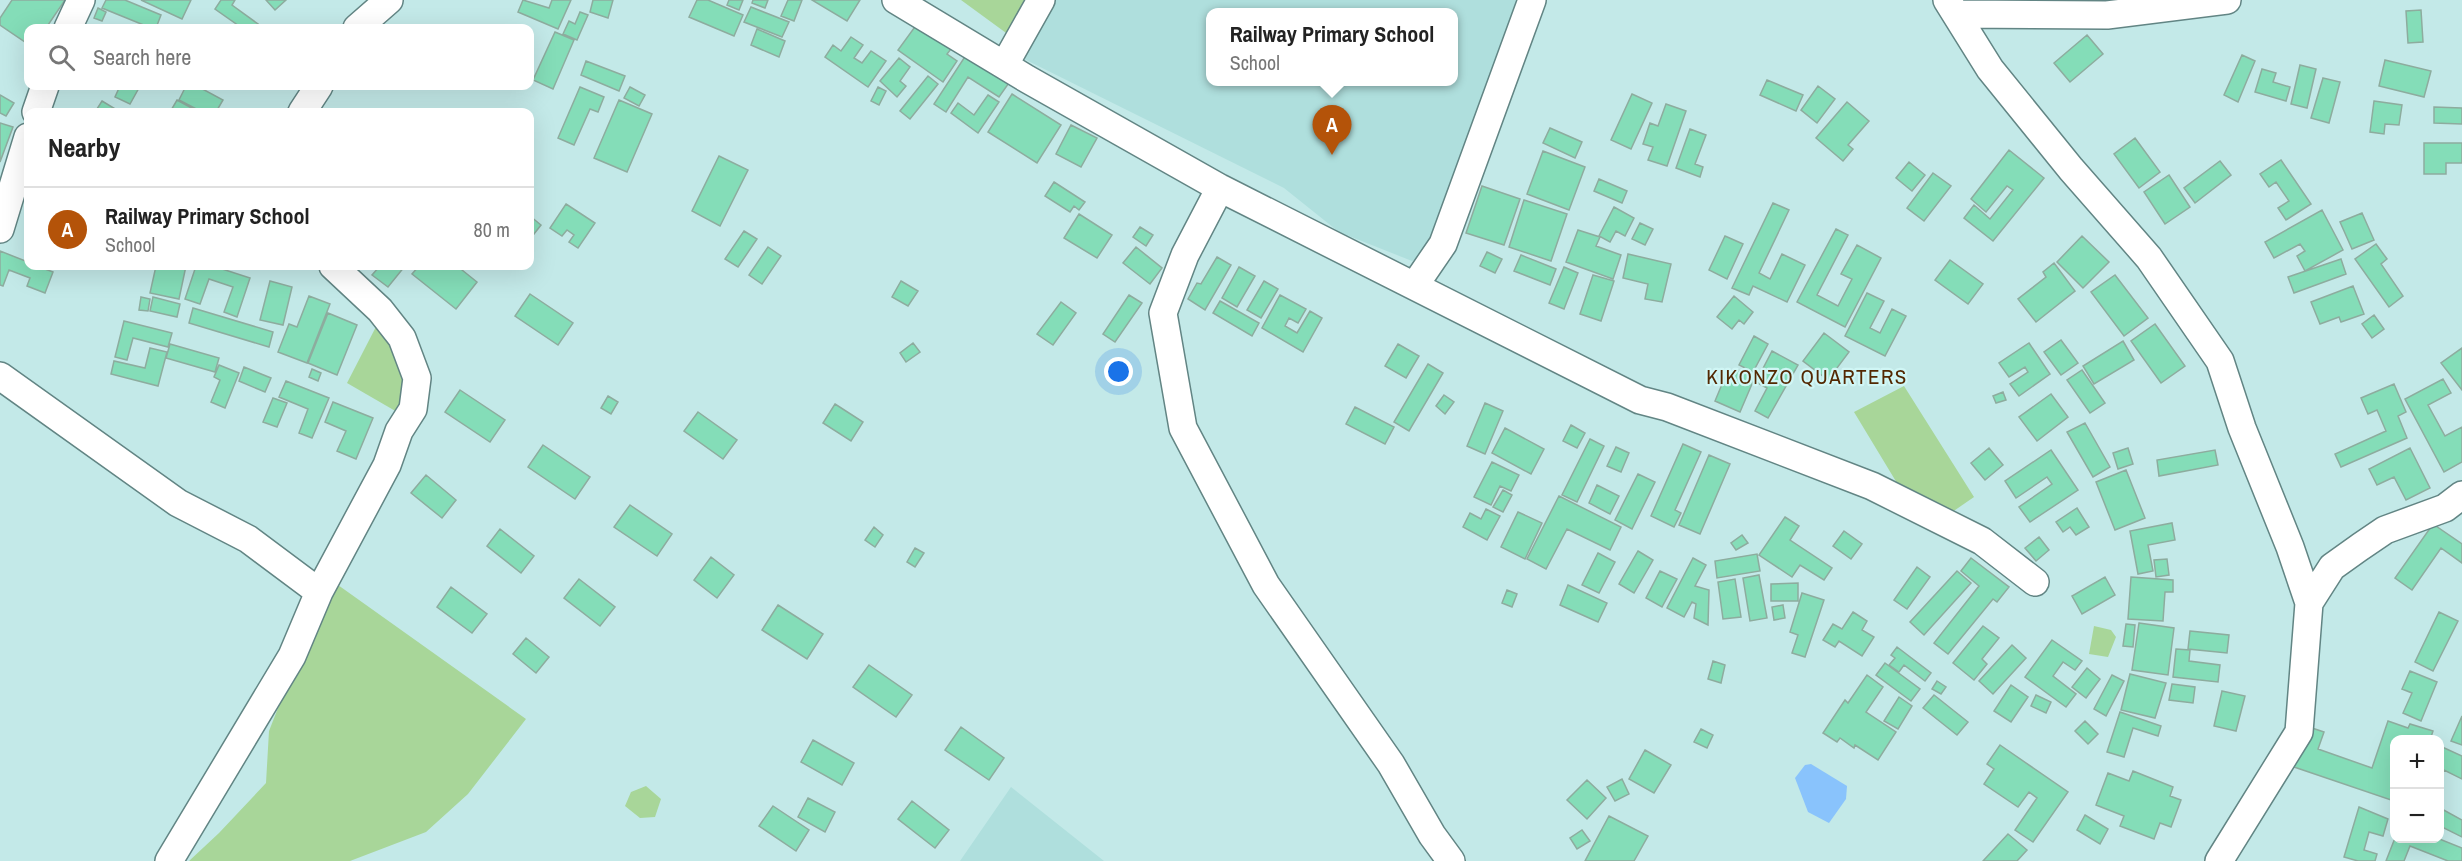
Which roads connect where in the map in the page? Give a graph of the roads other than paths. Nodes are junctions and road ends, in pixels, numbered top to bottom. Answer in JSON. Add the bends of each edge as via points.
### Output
{"nodes":[{"id":1,"x":81,"y":0,"type":"edge"},
{"id":2,"x":389,"y":0,"type":"edge"},
{"id":3,"x":896,"y":0,"type":"edge"},
{"id":4,"x":1041,"y":0,"type":"edge"},
{"id":5,"x":1532,"y":0,"type":"edge"},
{"id":6,"x":2227,"y":0,"type":"edge"},
{"id":7,"x":1951,"y":7,"type":"edge"},
{"id":8,"x":70,"y":24,"type":"edge"},
{"id":9,"x":362,"y":24,"type":"edge"},
{"id":10,"x":1005,"y":64,"type":"junction"},
{"id":11,"x":44,"y":90,"type":"edge"},
{"id":12,"x":316,"y":90,"type":"edge"},
{"id":13,"x":37,"y":108,"type":"edge"},
{"id":14,"x":305,"y":108,"type":"edge"},
{"id":15,"x":24,"y":150,"type":"edge"},
{"id":16,"x":1220,"y":188,"type":"junction"},
{"id":17,"x":0,"y":229,"type":"edge"},
{"id":18,"x":337,"y":270,"type":"edge"},
{"id":19,"x":1415,"y":285,"type":"junction"},
{"id":20,"x":0,"y":376,"type":"edge"},
{"id":21,"x":2456,"y":508,"type":"edge"},
{"id":22,"x":2035,"y":582,"type":"dead end"},
{"id":23,"x":319,"y":592,"type":"junction"},
{"id":24,"x":2309,"y":603,"type":"junction"},
{"id":25,"x":170,"y":861,"type":"edge"},
{"id":26,"x":1451,"y":861,"type":"edge"},
{"id":27,"x":2218,"y":861,"type":"edge"}],
"edges":[{"from":1,"to":8,"type":"street"},
{"from":2,"to":9,"type":"street"},
{"from":3,"to":10,"type":"street"},
{"from":4,"to":10,"type":"street"},
{"from":5,"to":19,"type":"street","via":[[1443,244]]},
{"from":6,"to":7,"type":"street","via":[[2107,15]]},
{"from":7,"to":24,"type":"street","via":[[1990,69],[2149,258],[2220,361]]},
{"from":10,"to":16,"type":"street"},
{"from":11,"to":13,"type":"street"},
{"from":12,"to":14,"type":"street"},
{"from":15,"to":17,"type":"street"},
{"from":16,"to":19,"type":"street"},
{"from":16,"to":26,"type":"street","via":[[1185,255],[1163,313],[1183,428],[1266,585],[1390,764]]},
{"from":18,"to":23,"type":"street","via":[[380,310],[402,338],[417,378],[413,409]]},
{"from":19,"to":22,"type":"street","via":[[1640,400],[1872,486],[1982,541]]},
{"from":20,"to":23,"type":"street","via":[[178,503],[255,543]]},
{"from":21,"to":24,"type":"street","via":[[2385,530],[2332,567]]},
{"from":23,"to":25,"type":"street","via":[[292,656]]},
{"from":24,"to":27,"type":"street","via":[[2299,732]]}]}
